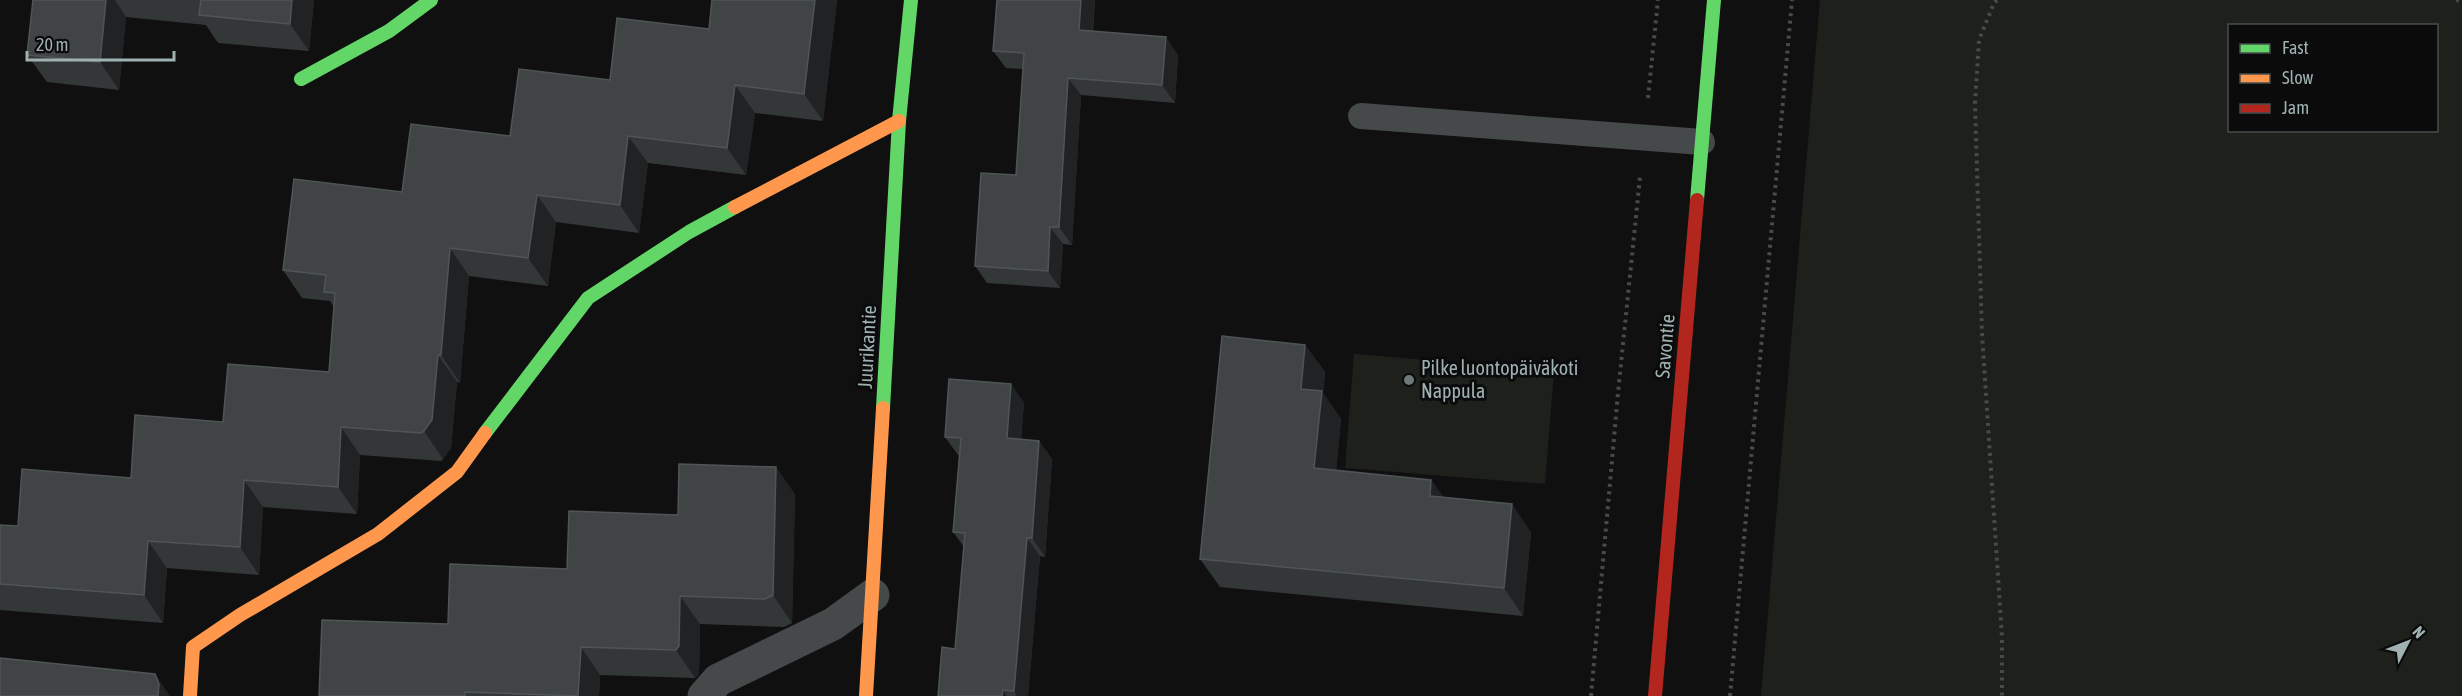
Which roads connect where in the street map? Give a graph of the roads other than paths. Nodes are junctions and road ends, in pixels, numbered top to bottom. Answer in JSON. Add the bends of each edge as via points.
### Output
{"nodes":[{"id":1,"x":431,"y":0,"type":"edge"},
{"id":2,"x":911,"y":0,"type":"edge"},
{"id":3,"x":1714,"y":0,"type":"edge"},
{"id":4,"x":301,"y":80,"type":"dead end"},
{"id":5,"x":1361,"y":116,"type":"dead end"},
{"id":6,"x":899,"y":121,"type":"junction"},
{"id":7,"x":1702,"y":142,"type":"junction"},
{"id":8,"x":873,"y":596,"type":"junction"},
{"id":9,"x":190,"y":696,"type":"edge"},
{"id":10,"x":704,"y":696,"type":"edge"},
{"id":11,"x":866,"y":696,"type":"edge"},
{"id":12,"x":1654,"y":696,"type":"edge"}],
"edges":[{"from":1,"to":4,"type":"street","via":[[389,31]]},
{"from":2,"to":6,"type":"street","name":"Juurikantie"},
{"from":3,"to":7,"type":"street","name":"Savontie"},
{"from":5,"to":7,"type":"lane"},
{"from":6,"to":8,"type":"street","name":"Juurikantie"},
{"from":6,"to":9,"type":"street","via":[[689,232],[588,298],[457,472],[378,534],[193,647]]},
{"from":7,"to":12,"type":"street","name":"Savontie"},
{"from":8,"to":10,"type":"street","via":[[833,624],[718,680]]},
{"from":8,"to":11,"type":"street","name":"Juurikantie"}]}
